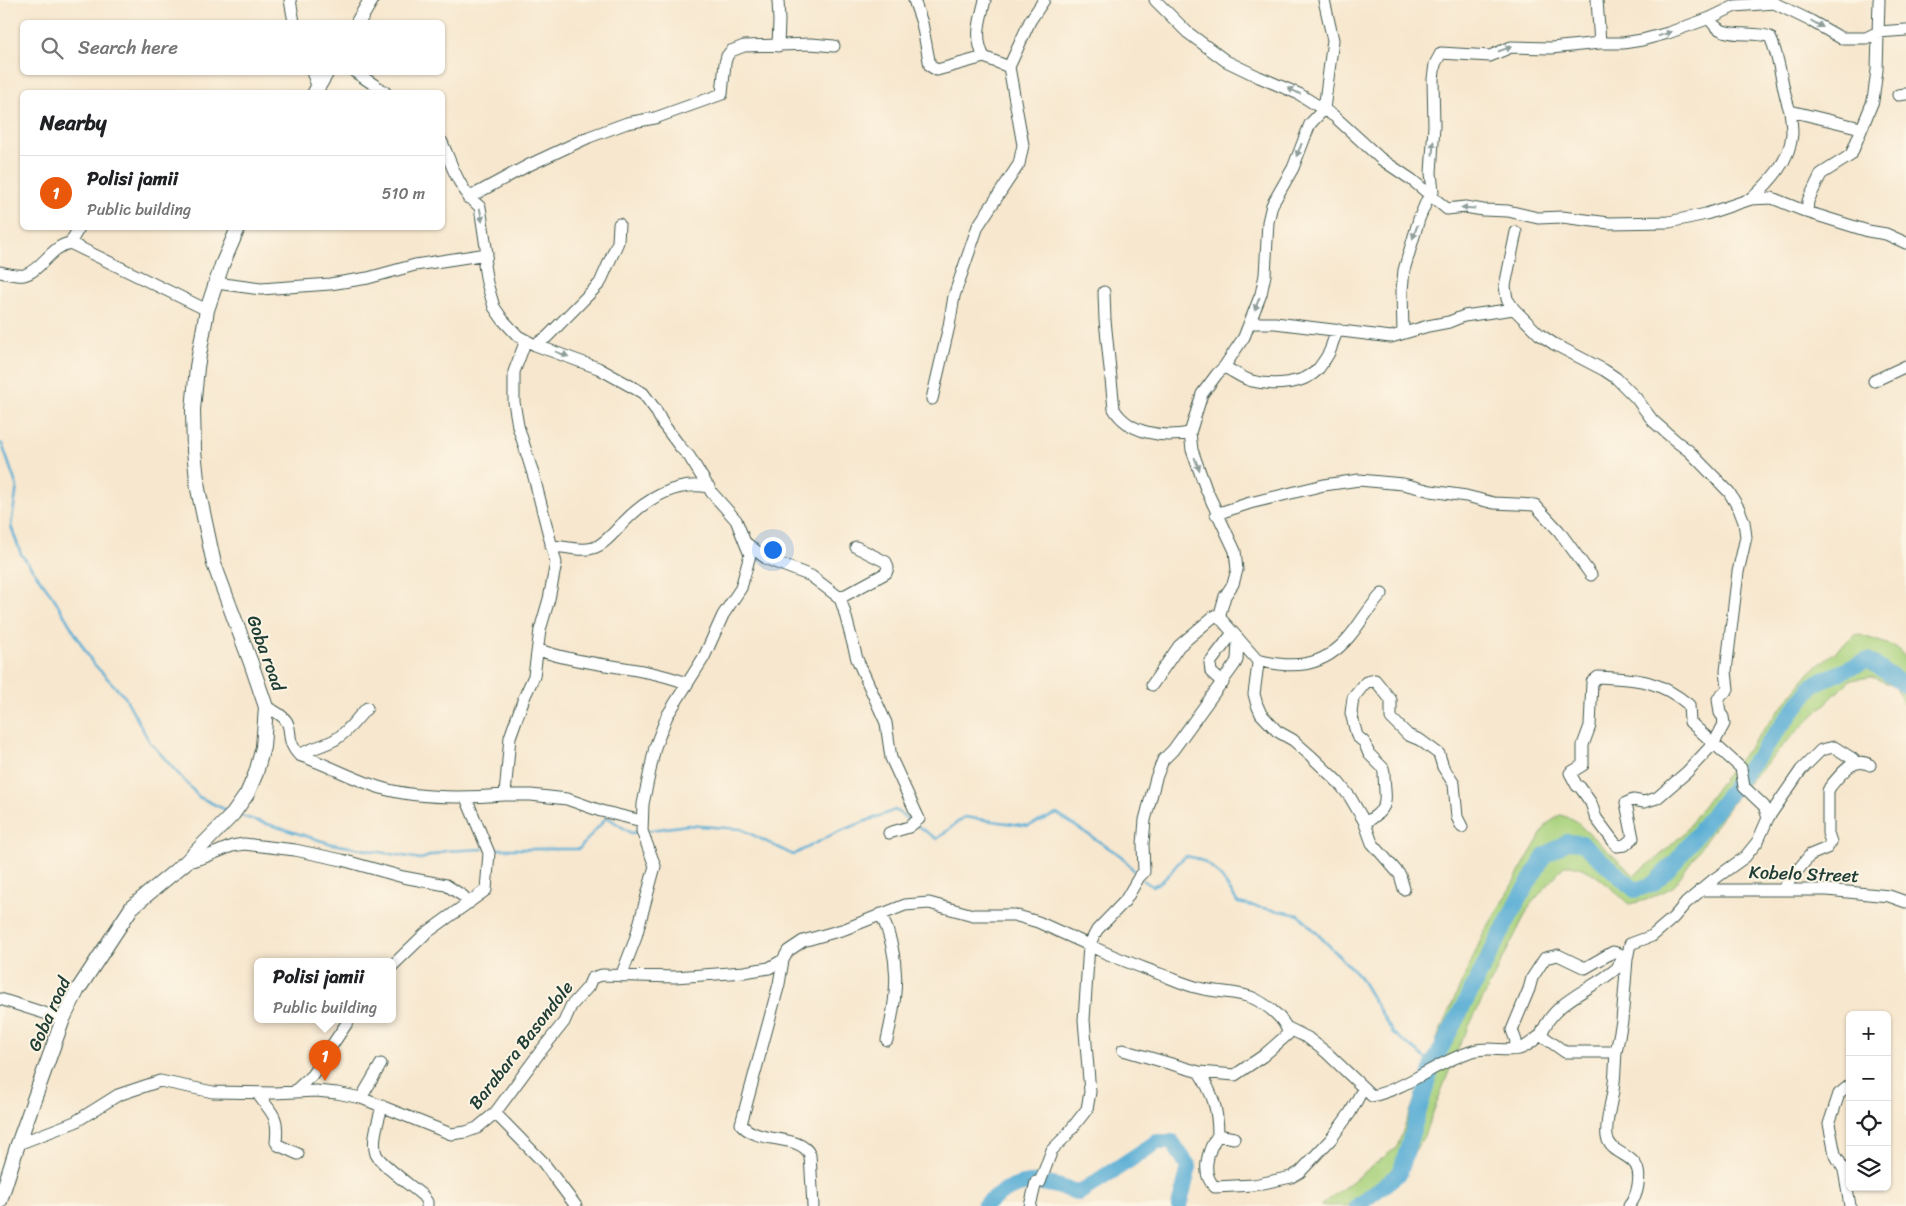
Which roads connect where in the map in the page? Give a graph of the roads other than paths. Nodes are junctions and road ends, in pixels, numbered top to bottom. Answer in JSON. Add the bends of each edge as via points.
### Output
{"nodes":[{"id":1,"x":290,"y":0,"type":"edge"},
{"id":2,"x":371,"y":0,"type":"edge"},
{"id":3,"x":778,"y":0,"type":"edge"},
{"id":4,"x":914,"y":0,"type":"edge"},
{"id":5,"x":985,"y":0,"type":"edge"},
{"id":6,"x":1044,"y":0,"type":"edge"},
{"id":7,"x":1155,"y":0,"type":"edge"},
{"id":8,"x":1324,"y":0,"type":"edge"},
{"id":9,"x":1597,"y":0,"type":"edge"},
{"id":10,"x":1879,"y":0,"type":"edge"},
{"id":11,"x":1768,"y":2,"type":"edge"},
{"id":12,"x":1710,"y":18,"type":"junction"},
{"id":13,"x":294,"y":20,"type":"edge"},
{"id":14,"x":359,"y":20,"type":"edge"},
{"id":15,"x":1906,"y":30,"type":"edge"},
{"id":16,"x":1878,"y":32,"type":"junction"},
{"id":17,"x":1600,"y":43,"type":"junction"},
{"id":18,"x":778,"y":46,"type":"junction"},
{"id":19,"x":834,"y":46,"type":"dead end"},
{"id":20,"x":984,"y":57,"type":"junction"},
{"id":21,"x":1009,"y":67,"type":"junction"},
{"id":22,"x":313,"y":75,"type":"edge"},
{"id":23,"x":325,"y":75,"type":"edge"},
{"id":24,"x":360,"y":75,"type":"edge"},
{"id":25,"x":316,"y":90,"type":"edge"},
{"id":26,"x":382,"y":90,"type":"edge"},
{"id":27,"x":1324,"y":108,"type":"junction"},
{"id":28,"x":1790,"y":111,"type":"junction"},
{"id":29,"x":1861,"y":128,"type":"junction"},
{"id":30,"x":445,"y":150,"type":"edge"},
{"id":31,"x":1431,"y":196,"type":"junction"},
{"id":32,"x":468,"y":198,"type":"junction"},
{"id":33,"x":1751,"y":199,"type":"junction"},
{"id":34,"x":1806,"y":212,"type":"junction"},
{"id":35,"x":619,"y":224,"type":"dead end"},
{"id":36,"x":78,"y":230,"type":"edge"},
{"id":37,"x":237,"y":230,"type":"edge"},
{"id":38,"x":1516,"y":232,"type":"dead end"},
{"id":39,"x":1906,"y":243,"type":"edge"},
{"id":40,"x":70,"y":244,"type":"junction"},
{"id":41,"x":487,"y":254,"type":"junction"},
{"id":42,"x":0,"y":272,"type":"edge"},
{"id":43,"x":216,"y":283,"type":"junction"},
{"id":44,"x":1104,"y":292,"type":"dead end"},
{"id":45,"x":1514,"y":309,"type":"junction"},
{"id":46,"x":207,"y":310,"type":"junction"},
{"id":47,"x":1250,"y":322,"type":"junction"},
{"id":48,"x":1339,"y":330,"type":"junction"},
{"id":49,"x":1403,"y":333,"type":"junction"},
{"id":50,"x":531,"y":343,"type":"junction"},
{"id":51,"x":1906,"y":366,"type":"edge"},
{"id":52,"x":1224,"y":367,"type":"junction"},
{"id":53,"x":1874,"y":381,"type":"dead end"},
{"id":54,"x":932,"y":399,"type":"dead end"},
{"id":55,"x":1190,"y":433,"type":"junction"},
{"id":56,"x":709,"y":487,"type":"junction"},
{"id":57,"x":1216,"y":514,"type":"junction"},
{"id":58,"x":746,"y":543,"type":"junction"},
{"id":59,"x":550,"y":546,"type":"junction"},
{"id":60,"x":856,"y":547,"type":"dead end"},
{"id":61,"x":1591,"y":576,"type":"dead end"},
{"id":62,"x":1382,"y":594,"type":"dead end"},
{"id":63,"x":840,"y":598,"type":"junction"},
{"id":64,"x":1229,"y":628,"type":"junction"},
{"id":65,"x":539,"y":650,"type":"junction"},
{"id":66,"x":1257,"y":660,"type":"junction"},
{"id":67,"x":686,"y":683,"type":"junction"},
{"id":68,"x":1223,"y":683,"type":"junction"},
{"id":69,"x":1152,"y":685,"type":"dead end"},
{"id":70,"x":266,"y":707,"type":"junction"},
{"id":71,"x":367,"y":708,"type":"dead end"},
{"id":72,"x":1714,"y":743,"type":"junction"},
{"id":73,"x":299,"y":755,"type":"junction"},
{"id":74,"x":1854,"y":763,"type":"junction"},
{"id":75,"x":1870,"y":765,"type":"dead end"},
{"id":76,"x":505,"y":795,"type":"junction"},
{"id":77,"x":466,"y":798,"type":"junction"},
{"id":78,"x":1768,"y":818,"type":"junction"},
{"id":79,"x":642,"y":821,"type":"junction"},
{"id":80,"x":1365,"y":823,"type":"junction"},
{"id":81,"x":1462,"y":827,"type":"dead end"},
{"id":82,"x":889,"y":833,"type":"dead end"},
{"id":83,"x":185,"y":863,"type":"junction"},
{"id":84,"x":1404,"y":889,"type":"dead end"},
{"id":85,"x":1700,"y":890,"type":"junction"},
{"id":86,"x":1782,"y":890,"type":"junction"},
{"id":87,"x":1906,"y":902,"type":"edge"},
{"id":88,"x":469,"y":903,"type":"junction"},
{"id":89,"x":881,"y":914,"type":"junction"},
{"id":90,"x":1089,"y":945,"type":"junction"},
{"id":91,"x":783,"y":960,"type":"junction"},
{"id":92,"x":396,"y":962,"type":"edge"},
{"id":93,"x":622,"y":976,"type":"junction"},
{"id":94,"x":0,"y":999,"type":"edge"},
{"id":95,"x":63,"y":1019,"type":"junction"},
{"id":96,"x":347,"y":1023,"type":"edge"},
{"id":97,"x":1288,"y":1028,"type":"junction"},
{"id":98,"x":1541,"y":1035,"type":"junction"},
{"id":99,"x":887,"y":1040,"type":"dead end"},
{"id":100,"x":1515,"y":1049,"type":"junction"},
{"id":101,"x":1123,"y":1050,"type":"dead end"},
{"id":102,"x":1616,"y":1052,"type":"junction"},
{"id":103,"x":381,"y":1064,"type":"dead end"},
{"id":104,"x":1199,"y":1072,"type":"junction"},
{"id":105,"x":1846,"y":1088,"type":"edge"},
{"id":106,"x":1364,"y":1089,"type":"junction"},
{"id":107,"x":294,"y":1092,"type":"junction"},
{"id":108,"x":257,"y":1093,"type":"junction"},
{"id":109,"x":361,"y":1098,"type":"junction"},
{"id":110,"x":382,"y":1106,"type":"junction"},
{"id":111,"x":495,"y":1113,"type":"junction"},
{"id":112,"x":1218,"y":1135,"type":"junction"},
{"id":113,"x":1234,"y":1138,"type":"dead end"},
{"id":114,"x":18,"y":1144,"type":"junction"},
{"id":115,"x":298,"y":1154,"type":"dead end"},
{"id":116,"x":0,"y":1201,"type":"edge"},
{"id":117,"x":427,"y":1206,"type":"edge"},
{"id":118,"x":576,"y":1206,"type":"edge"},
{"id":119,"x":813,"y":1206,"type":"edge"},
{"id":120,"x":1030,"y":1206,"type":"edge"},
{"id":121,"x":1629,"y":1206,"type":"edge"},
{"id":122,"x":1850,"y":1206,"type":"edge"}],
"edges":[{"from":1,"to":13,"type":"street"},
{"from":2,"to":14,"type":"main road"},
{"from":3,"to":18,"type":"street"},
{"from":4,"to":20,"type":"street","via":[[933,69]]},
{"from":5,"to":20,"type":"street","via":[[978,23]]},
{"from":6,"to":21,"type":"street","via":[[1030,21]]},
{"from":27,"to":7,"type":"street","one_way":true,"via":[[1226,60],[1187,32]]},
{"from":8,"to":27,"type":"street","via":[[1333,40]]},
{"from":9,"to":17,"type":"street"},
{"from":10,"to":16,"type":"street"},
{"from":11,"to":12,"type":"street","via":[[1735,6]]},
{"from":11,"to":16,"type":"street","one_way":true,"via":[[1841,38],[1866,38]]},
{"from":17,"to":12,"type":"street","one_way":true,"via":[[1642,40]]},
{"from":12,"to":28,"type":"street","via":[[1718,27],[1735,34],[1770,37]]},
{"from":15,"to":16,"type":"street"},
{"from":16,"to":29,"type":"street","via":[[1873,101]]},
{"from":31,"to":17,"type":"street","one_way":true,"via":[[1433,79],[1441,53],[1490,56],[1511,47],[1551,48]]},
{"from":18,"to":19,"type":"street"},
{"from":18,"to":32,"type":"street","via":[[744,46],[726,56],[722,94],[589,137]]},
{"from":20,"to":21,"type":"street"},
{"from":21,"to":54,"type":"street","via":[[1022,155],[978,226],[954,296]]},
{"from":22,"to":25,"type":"street"},
{"from":23,"to":25,"type":"main road"},
{"from":24,"to":26,"type":"street"},
{"from":27,"to":31,"type":"street","via":[[1381,159]]},
{"from":27,"to":47,"type":"street","one_way":true,"via":[[1310,124],[1293,168],[1272,205],[1265,275]]},
{"from":28,"to":29,"type":"street"},
{"from":28,"to":33,"type":"street","via":[[1792,135],[1788,152],[1776,173]]},
{"from":29,"to":34,"type":"street","via":[[1851,155],[1821,174]]},
{"from":30,"to":32,"type":"street"},
{"from":33,"to":31,"type":"street","one_way":true,"via":[[1669,222],[1608,223],[1538,218],[1465,207],[1447,209]]},
{"from":31,"to":49,"type":"street","one_way":true,"via":[[1419,219],[1404,270]]},
{"from":32,"to":41,"type":"street","one_way":true,"via":[[480,206]]},
{"from":33,"to":34,"type":"street","via":[[1772,198]]},
{"from":34,"to":39,"type":"street","via":[[1886,234]]},
{"from":35,"to":50,"type":"street","via":[[618,242],[600,283],[547,337]]},
{"from":36,"to":40,"type":"street"},
{"from":37,"to":43,"type":"main road","name":"Goba road"},
{"from":38,"to":45,"type":"street","via":[[1506,286],[1507,299]]},
{"from":40,"to":42,"type":"street","via":[[56,250],[28,274],[16,276]]},
{"from":40,"to":46,"type":"street"},
{"from":41,"to":43,"type":"street","via":[[415,265],[330,284],[261,289]]},
{"from":41,"to":50,"type":"street","via":[[484,265],[494,307],[518,336]]},
{"from":43,"to":46,"type":"main road","name":"Goba road"},
{"from":44,"to":55,"type":"street","via":[[1110,378],[1118,416],[1134,428],[1153,434]]},
{"from":45,"to":49,"type":"street","via":[[1464,316]]},
{"from":45,"to":72,"type":"street","via":[[1539,334],[1616,378],[1653,421],[1689,451],[1729,492],[1739,509],[1746,537],[1738,572],[1726,670],[1728,689],[1718,699],[1724,724]]},
{"from":46,"to":70,"type":"main road","name":"Goba road","via":[[193,410],[198,489],[214,564]]},
{"from":47,"to":48,"type":"street"},
{"from":47,"to":52,"type":"street"},
{"from":48,"to":49,"type":"street","via":[[1391,338]]},
{"from":48,"to":52,"type":"street","via":[[1317,370],[1298,380],[1251,381]]},
{"from":50,"to":56,"type":"street","one_way":true,"via":[[598,368],[642,393]]},
{"from":50,"to":59,"type":"street","via":[[514,372],[514,402]]},
{"from":51,"to":53,"type":"street"},
{"from":52,"to":55,"type":"street","via":[[1202,394]]},
{"from":55,"to":57,"type":"street","one_way":true,"via":[[1192,450]]},
{"from":56,"to":58,"type":"street","via":[[736,520]]},
{"from":56,"to":59,"type":"street","via":[[676,487],[652,499],[594,548]]},
{"from":57,"to":61,"type":"street","via":[[1334,482],[1359,480],[1403,484],[1494,503],[1535,505],[1559,531]]},
{"from":57,"to":64,"type":"street","via":[[1232,544],[1237,570],[1233,584],[1224,596]]},
{"from":58,"to":63,"type":"street","via":[[767,559],[810,576]]},
{"from":58,"to":67,"type":"street","via":[[750,555],[741,588],[723,615],[704,657]]},
{"from":59,"to":65,"type":"street","via":[[556,563],[540,630]]},
{"from":60,"to":63,"type":"street","via":[[886,562],[888,568],[886,573]]},
{"from":62,"to":66,"type":"street","via":[[1348,638],[1323,657],[1301,665]]},
{"from":63,"to":82,"type":"street","via":[[857,658],[886,723],[891,758],[919,819],[909,827]]},
{"from":64,"to":66,"type":"street"},
{"from":64,"to":68,"type":"street","via":[[1237,660]]},
{"from":64,"to":68,"type":"street","via":[[1210,663],[1211,672]]},
{"from":64,"to":69,"type":"street","via":[[1213,617],[1179,646]]},
{"from":65,"to":67,"type":"street","via":[[566,658],[654,673]]},
{"from":65,"to":76,"type":"street","via":[[534,676],[510,737]]},
{"from":66,"to":80,"type":"street","via":[[1254,694],[1262,714],[1277,731],[1293,740],[1332,776],[1350,797]]},
{"from":67,"to":79,"type":"street","via":[[667,716],[655,747],[642,804]]},
{"from":68,"to":90,"type":"street","via":[[1163,760],[1146,820],[1144,872],[1125,901],[1097,930]]},
{"from":70,"to":73,"type":"street","via":[[283,715],[289,724],[293,749]]},
{"from":70,"to":83,"type":"main road","name":"Goba road","via":[[263,747],[247,794],[229,819]]},
{"from":71,"to":73,"type":"street","via":[[340,736]]},
{"from":72,"to":72,"type":"street","via":[[1690,722],[1689,705],[1677,695],[1654,682],[1598,677],[1592,682],[1590,726],[1583,745],[1583,765],[1570,773],[1591,803],[1600,824],[1617,846],[1625,845],[1633,838],[1626,803],[1656,798]]},
{"from":72,"to":78,"type":"street","via":[[1741,768],[1744,787],[1764,806]]},
{"from":73,"to":77,"type":"street","via":[[378,787]]},
{"from":74,"to":75,"type":"street","via":[[1865,761]]},
{"from":74,"to":78,"type":"street","via":[[1834,747],[1821,750],[1797,776]]},
{"from":74,"to":86,"type":"street","via":[[1828,791],[1827,824],[1831,842],[1827,848],[1810,855]]},
{"from":76,"to":77,"type":"street"},
{"from":76,"to":79,"type":"street","via":[[567,799],[601,812]]},
{"from":77,"to":88,"type":"street","via":[[489,854],[486,890]]},
{"from":78,"to":85,"type":"street","via":[[1758,841],[1745,857]]},
{"from":79,"to":93,"type":"street","via":[[642,831],[655,866]]},
{"from":80,"to":81,"type":"street","via":[[1377,816],[1385,805],[1384,772],[1357,736],[1351,713],[1353,698],[1366,682],[1375,680],[1391,700],[1390,718],[1408,735],[1438,754],[1454,784]]},
{"from":80,"to":84,"type":"street","via":[[1372,842],[1400,875]]},
{"from":83,"to":88,"type":"street","via":[[244,844],[295,850],[446,885]]},
{"from":83,"to":95,"type":"main road","name":"Goba road","via":[[132,907],[90,970]]},
{"from":85,"to":86,"type":"street","name":"Kobelo Street"},
{"from":85,"to":102,"type":"street","via":[[1652,936],[1630,944]]},
{"from":86,"to":87,"type":"street","name":"Kobelo Street","via":[[1870,894],[1896,897]]},
{"from":88,"to":92,"type":"street","via":[[426,934]]},
{"from":89,"to":90,"type":"street","via":[[905,906],[930,903],[973,915],[1014,915]]},
{"from":89,"to":91,"type":"street","via":[[803,941],[788,951]]},
{"from":89,"to":99,"type":"street","via":[[892,940],[895,982],[894,1010]]},
{"from":90,"to":97,"type":"street","via":[[1190,986],[1256,999]]},
{"from":90,"to":120,"type":"street","via":[[1084,1020],[1090,1092],[1087,1109],[1052,1150],[1040,1182],[1036,1182]]},
{"from":91,"to":93,"type":"street","via":[[769,968],[744,972],[675,977]]},
{"from":91,"to":119,"type":"street","via":[[741,1124],[757,1135],[802,1145],[808,1150]]},
{"from":93,"to":111,"type":"street","name":"Barabara Basondole","via":[[592,978],[564,1022]]},
{"from":94,"to":95,"type":"street"},
{"from":95,"to":114,"type":"main road","name":"Goba road"},
{"from":96,"to":107,"type":"street","via":[[312,1075]]},
{"from":97,"to":104,"type":"street","via":[[1283,1040],[1240,1072]]},
{"from":97,"to":106,"type":"street","via":[[1327,1053]]},
{"from":98,"to":100,"type":"street"},
{"from":98,"to":100,"type":"street","via":[[1556,1010],[1617,968],[1622,960],[1620,954],[1613,952],[1585,968],[1558,955],[1545,958],[1532,978],[1512,1030]]},
{"from":98,"to":102,"type":"street","via":[[1565,1052]]},
{"from":100,"to":106,"type":"street","via":[[1472,1051],[1387,1092],[1372,1096]]},
{"from":101,"to":104,"type":"street"},
{"from":102,"to":121,"type":"street","via":[[1607,1131],[1612,1146],[1636,1164],[1640,1174],[1638,1188]]},
{"from":103,"to":109,"type":"street"},
{"from":104,"to":112,"type":"street","via":[[1217,1107]]},
{"from":105,"to":122,"type":"street","via":[[1839,1094],[1829,1124],[1835,1154],[1844,1170]]},
{"from":106,"to":112,"type":"street","via":[[1331,1139],[1300,1172],[1291,1177],[1215,1187],[1207,1170],[1210,1149]]},
{"from":107,"to":108,"type":"street","name":"Barabara Basondole"},
{"from":107,"to":109,"type":"street","name":"Barabara Basondole","via":[[337,1093]]},
{"from":108,"to":114,"type":"street","name":"Barabara Basondole","via":[[213,1092],[159,1081],[118,1095],[67,1126]]},
{"from":108,"to":115,"type":"street","via":[[277,1122],[278,1145]]},
{"from":109,"to":110,"type":"street","name":"Barabara Basondole"},
{"from":110,"to":111,"type":"street","name":"Barabara Basondole","via":[[451,1134],[477,1128]]},
{"from":110,"to":117,"type":"street","via":[[375,1153],[423,1196]]},
{"from":111,"to":118,"type":"street","via":[[542,1161]]},
{"from":112,"to":113,"type":"street"},
{"from":114,"to":116,"type":"main road","name":"Goba road"}]}
